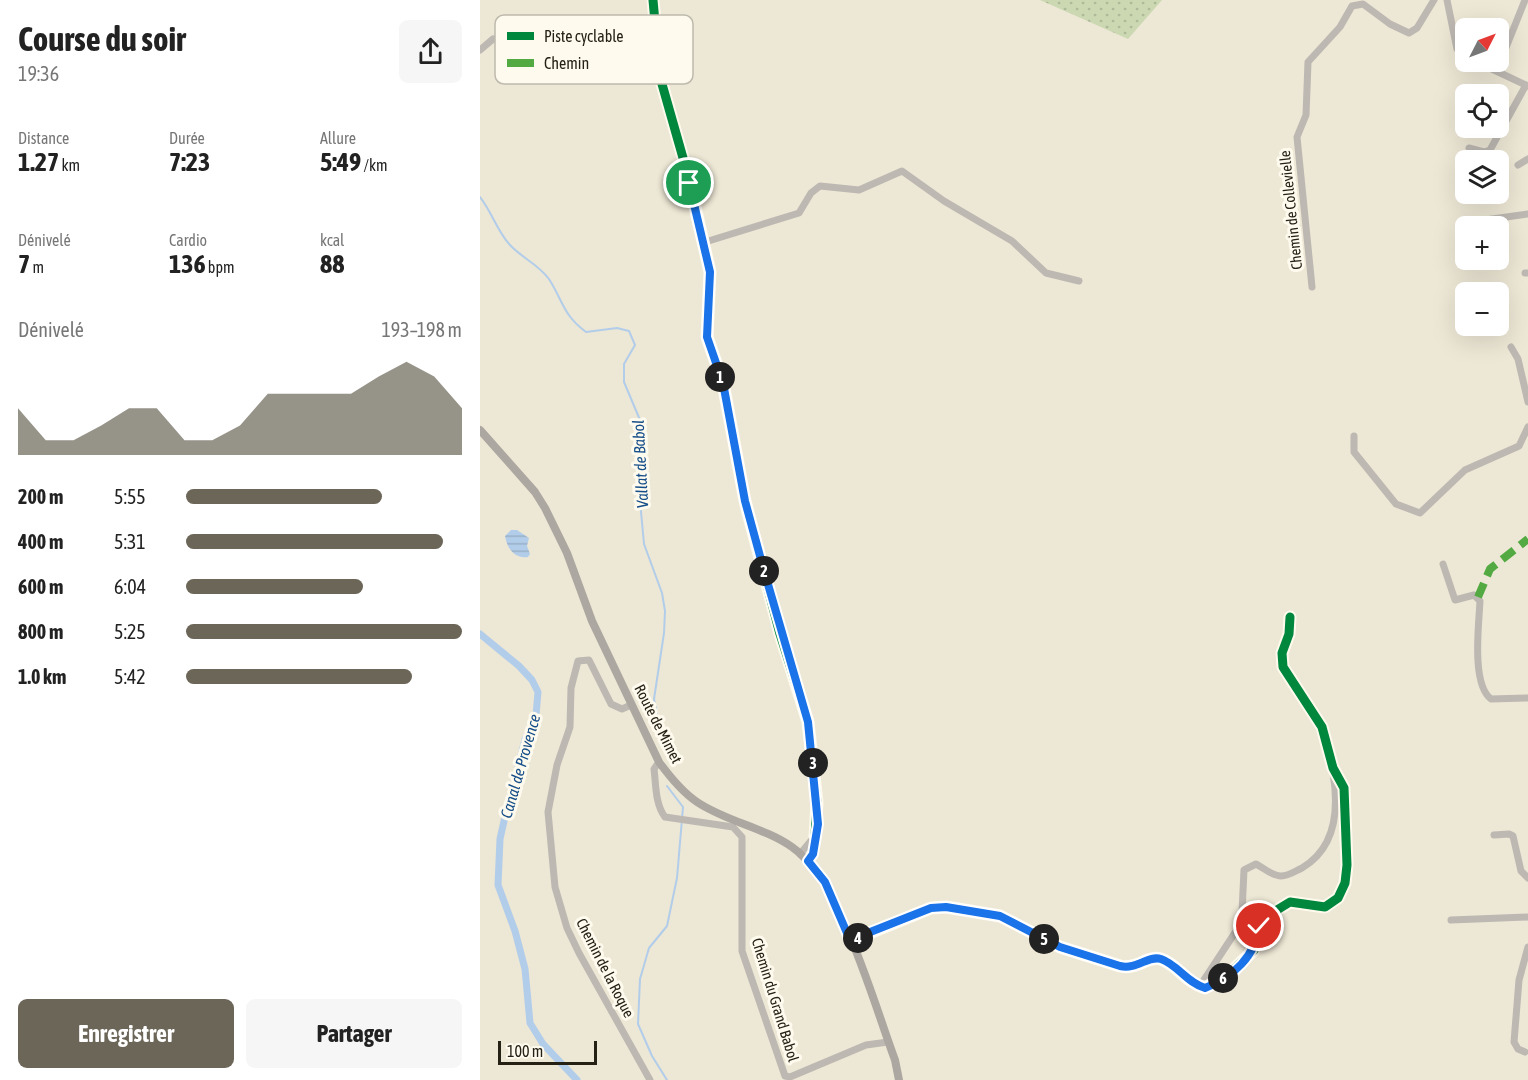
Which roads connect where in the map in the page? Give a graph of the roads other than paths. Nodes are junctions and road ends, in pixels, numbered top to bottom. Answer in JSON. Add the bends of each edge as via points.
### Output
{"nodes":[{"id":1,"x":653,"y":0,"type":"edge"},
{"id":2,"x":1434,"y":0,"type":"edge"},
{"id":3,"x":1447,"y":0,"type":"edge"},
{"id":4,"x":1525,"y":0,"type":"edge"},
{"id":5,"x":654,"y":15,"type":"edge"},
{"id":6,"x":494,"y":39,"type":"dead end"},
{"id":7,"x":1455,"y":39,"type":"edge"},
{"id":8,"x":1509,"y":40,"type":"edge"},
{"id":9,"x":480,"y":50,"type":"edge"},
{"id":10,"x":1501,"y":72,"type":"edge"},
{"id":11,"x":662,"y":84,"type":"edge"},
{"id":12,"x":1527,"y":85,"type":"edge"},
{"id":13,"x":1469,"y":147,"type":"dead end"},
{"id":14,"x":1528,"y":159,"type":"edge"},
{"id":15,"x":1518,"y":165,"type":"dead end"},
{"id":16,"x":1528,"y":214,"type":"edge"},
{"id":17,"x":1509,"y":217,"type":"edge"},
{"id":18,"x":702,"y":243,"type":"junction"},
{"id":19,"x":1079,"y":281,"type":"dead end"},
{"id":20,"x":1312,"y":287,"type":"dead end"},
{"id":21,"x":1511,"y":347,"type":"dead end"},
{"id":22,"x":1528,"y":402,"type":"edge"},
{"id":23,"x":1528,"y":427,"type":"edge"},
{"id":24,"x":480,"y":430,"type":"edge"},
{"id":25,"x":1354,"y":436,"type":"dead end"},
{"id":26,"x":1443,"y":564,"type":"dead end"},
{"id":27,"x":1290,"y":616,"type":"dead end"},
{"id":28,"x":1528,"y":698,"type":"edge"},
{"id":29,"x":632,"y":705,"type":"junction"},
{"id":30,"x":659,"y":762,"type":"junction"},
{"id":31,"x":1333,"y":768,"type":"junction"},
{"id":32,"x":1494,"y":835,"type":"dead end"},
{"id":33,"x":816,"y":836,"type":"junction"},
{"id":34,"x":800,"y":854,"type":"junction"},
{"id":35,"x":808,"y":861,"type":"junction"},
{"id":36,"x":1528,"y":878,"type":"edge"},
{"id":37,"x":1528,"y":917,"type":"edge"},
{"id":38,"x":1451,"y":920,"type":"dead end"},
{"id":39,"x":850,"y":940,"type":"junction"},
{"id":40,"x":1528,"y":947,"type":"edge"},
{"id":41,"x":1200,"y":986,"type":"junction"},
{"id":42,"x":888,"y":1042,"type":"junction"},
{"id":43,"x":1525,"y":1052,"type":"dead end"},
{"id":44,"x":650,"y":1080,"type":"edge"},
{"id":45,"x":898,"y":1080,"type":"edge"}],
"edges":[{"from":1,"to":5,"type":"street"},
{"from":2,"to":20,"type":"street","name":"Chemin de Collevielle","via":[[1417,28],[1409,33],[1363,4],[1352,6],[1340,27],[1308,62],[1306,115],[1297,137]]},
{"from":3,"to":7,"type":"street"},
{"from":4,"to":8,"type":"street"},
{"from":6,"to":9,"type":"street"},
{"from":10,"to":12,"type":"street"},
{"from":11,"to":18,"type":"street"},
{"from":12,"to":13,"type":"street","via":[[1490,150]]},
{"from":14,"to":15,"type":"street"},
{"from":16,"to":17,"type":"street"},
{"from":18,"to":19,"type":"street","via":[[799,213],[820,186],[859,190],[902,171],[1012,241],[1046,273]]},
{"from":18,"to":33,"type":"street","via":[[710,272],[707,337],[723,383],[757,545],[808,722],[817,802]]},
{"from":21,"to":22,"type":"street","via":[[1518,359]]},
{"from":23,"to":25,"type":"street","via":[[1519,446],[1465,470],[1420,513],[1396,504],[1354,452]]},
{"from":24,"to":29,"type":"main road","name":"Route de Mimet","via":[[545,508]]},
{"from":26,"to":28,"type":"street","via":[[1455,600],[1474,596],[1480,601],[1478,664],[1485,694],[1491,699]]},
{"from":27,"to":31,"type":"street","via":[[1282,667],[1322,727]]},
{"from":29,"to":30,"type":"main road","name":"Route de Mimet"},
{"from":29,"to":44,"type":"street","name":"Chemin de la Roque","via":[[622,709],[611,704],[591,663],[584,659],[578,662],[570,727],[554,776],[548,812],[555,887],[567,928]]},
{"from":30,"to":34,"type":"main road","name":"Route de Mimet","via":[[697,802],[775,836]]},
{"from":30,"to":42,"type":"street","name":"Chemin du Grand Babol","via":[[654,769],[661,811],[672,819],[733,827],[742,837],[742,951],[785,1076],[866,1045]]},
{"from":31,"to":41,"type":"street","via":[[1332,836],[1323,850],[1289,875],[1273,874],[1256,864],[1244,870],[1238,928]]},
{"from":31,"to":41,"type":"street","via":[[1344,788],[1345,800],[1347,865],[1338,898],[1325,907],[1297,902],[1281,906],[1264,918],[1254,950],[1243,962],[1217,983]]},
{"from":32,"to":36,"type":"street","via":[[1513,836],[1518,862]]},
{"from":33,"to":34,"type":"street"},
{"from":33,"to":35,"type":"street"},
{"from":34,"to":35,"type":"main road","name":"Route de Mimet"},
{"from":35,"to":39,"type":"main road","name":"Route de Mimet","via":[[825,882]]},
{"from":37,"to":38,"type":"street"},
{"from":39,"to":41,"type":"street","via":[[931,908],[946,907],[1000,916],[1060,947],[1120,966],[1130,968],[1151,959],[1163,960],[1186,980]]},
{"from":39,"to":42,"type":"main road","name":"Route de Mimet"},
{"from":40,"to":43,"type":"street","via":[[1519,980],[1514,1042],[1518,1050]]},
{"from":42,"to":45,"type":"main road","name":"Route de Mimet"}]}
